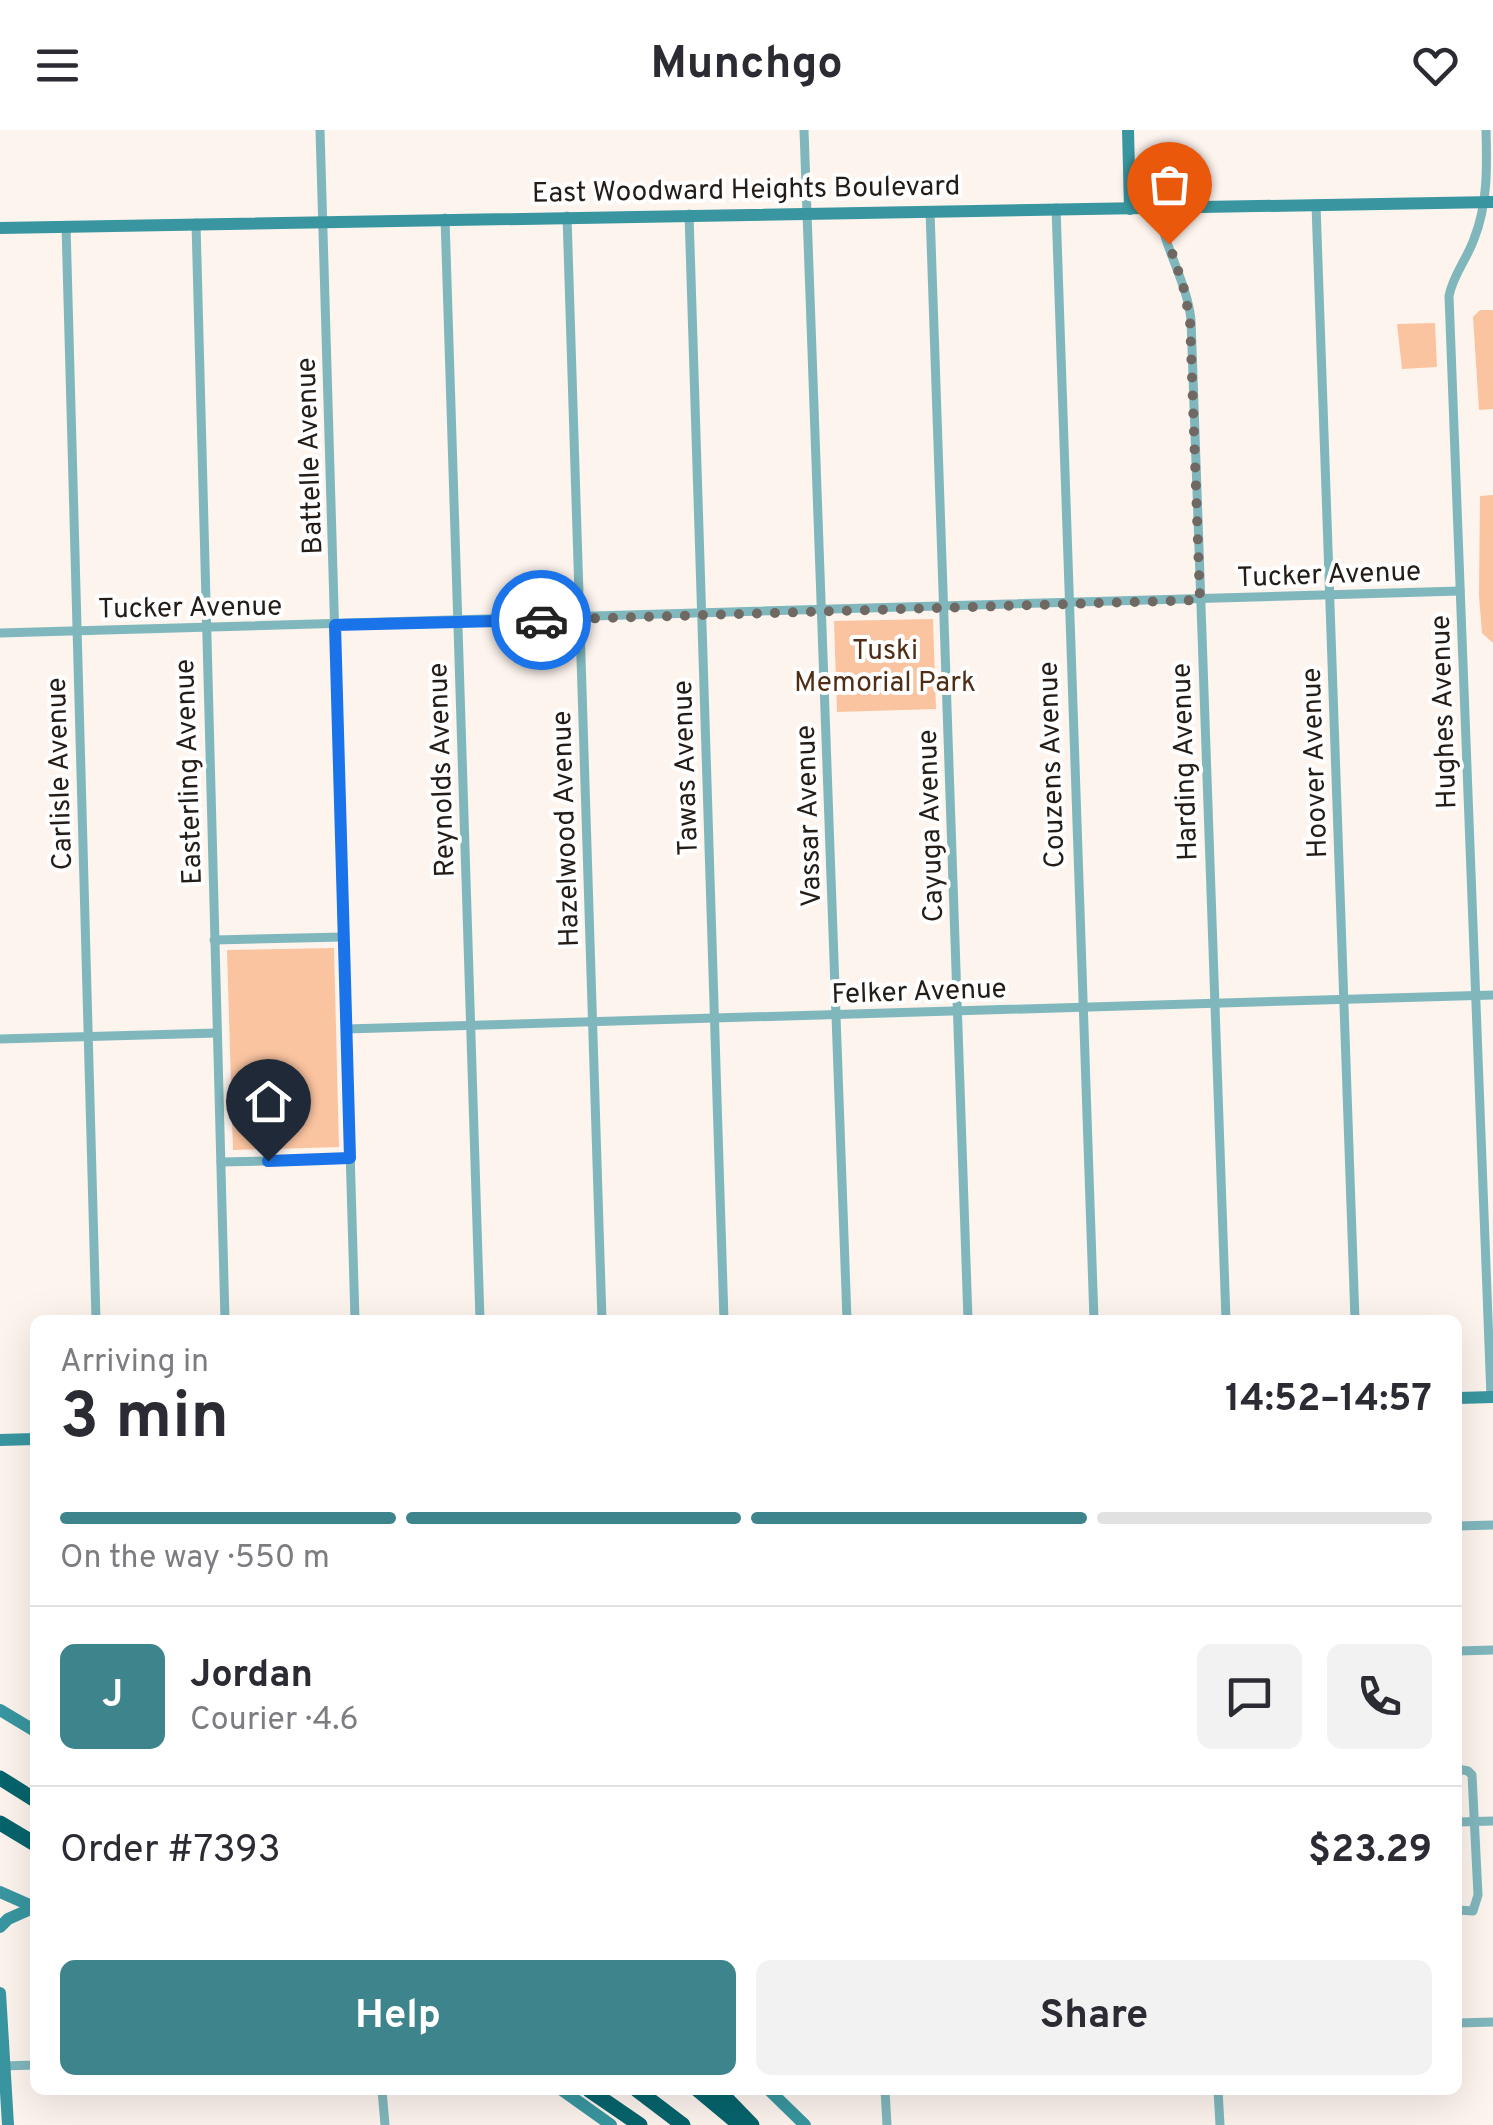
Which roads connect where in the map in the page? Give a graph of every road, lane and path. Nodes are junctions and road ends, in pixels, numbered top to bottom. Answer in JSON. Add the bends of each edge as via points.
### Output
{"nodes":[{"id":1,"x":320,"y":130,"type":"edge"},
{"id":2,"x":804,"y":130,"type":"edge"},
{"id":3,"x":1128,"y":130,"type":"edge"},
{"id":4,"x":1486,"y":130,"type":"edge"},
{"id":5,"x":1488,"y":202,"type":"edge"},
{"id":6,"x":1316,"y":205,"type":"junction"},
{"id":7,"x":1056,"y":208,"type":"junction"},
{"id":8,"x":1159,"y":208,"type":"junction"},
{"id":9,"x":1130,"y":209,"type":"junction"},
{"id":10,"x":930,"y":210,"type":"junction"},
{"id":11,"x":808,"y":213,"type":"junction"},
{"id":12,"x":690,"y":214,"type":"junction"},
{"id":13,"x":567,"y":216,"type":"junction"},
{"id":14,"x":445,"y":218,"type":"junction"},
{"id":15,"x":324,"y":220,"type":"junction"},
{"id":16,"x":196,"y":223,"type":"junction"},
{"id":17,"x":66,"y":226,"type":"junction"},
{"id":18,"x":0,"y":228,"type":"edge"},
{"id":19,"x":1460,"y":591,"type":"junction"},
{"id":20,"x":1330,"y":596,"type":"junction"},
{"id":21,"x":1200,"y":600,"type":"junction"},
{"id":22,"x":1070,"y":604,"type":"junction"},
{"id":23,"x":944,"y":607,"type":"junction"},
{"id":24,"x":822,"y":611,"type":"junction"},
{"id":25,"x":702,"y":615,"type":"junction"},
{"id":26,"x":580,"y":618,"type":"junction"},
{"id":27,"x":457,"y":622,"type":"junction"},
{"id":28,"x":335,"y":625,"type":"junction"},
{"id":29,"x":206,"y":628,"type":"junction"},
{"id":30,"x":77,"y":631,"type":"junction"},
{"id":31,"x":0,"y":633,"type":"edge"},
{"id":32,"x":344,"y":937,"type":"junction"},
{"id":33,"x":214,"y":940,"type":"junction"},
{"id":34,"x":1493,"y":994,"type":"edge"},
{"id":35,"x":1476,"y":995,"type":"junction"},
{"id":36,"x":1344,"y":1000,"type":"junction"},
{"id":37,"x":1214,"y":1004,"type":"junction"},
{"id":38,"x":1084,"y":1008,"type":"junction"},
{"id":39,"x":958,"y":1012,"type":"junction"},
{"id":40,"x":836,"y":1015,"type":"junction"},
{"id":41,"x":715,"y":1018,"type":"junction"},
{"id":42,"x":592,"y":1022,"type":"junction"},
{"id":43,"x":470,"y":1026,"type":"junction"},
{"id":44,"x":346,"y":1030,"type":"junction"},
{"id":45,"x":217,"y":1033,"type":"junction"},
{"id":46,"x":88,"y":1036,"type":"junction"},
{"id":47,"x":0,"y":1039,"type":"edge"},
{"id":48,"x":350,"y":1158,"type":"junction"},
{"id":49,"x":221,"y":1162,"type":"junction"},
{"id":50,"x":1490,"y":1303,"type":"edge"},
{"id":51,"x":96,"y":1315,"type":"edge"},
{"id":52,"x":225,"y":1315,"type":"edge"},
{"id":53,"x":355,"y":1315,"type":"edge"},
{"id":54,"x":480,"y":1315,"type":"edge"},
{"id":55,"x":602,"y":1315,"type":"edge"},
{"id":56,"x":724,"y":1315,"type":"edge"},
{"id":57,"x":847,"y":1315,"type":"edge"},
{"id":58,"x":968,"y":1315,"type":"edge"},
{"id":59,"x":1094,"y":1315,"type":"edge"},
{"id":60,"x":1226,"y":1315,"type":"edge"},
{"id":61,"x":1355,"y":1315,"type":"edge"},
{"id":62,"x":1492,"y":1397,"type":"edge"},
{"id":63,"x":1462,"y":1398,"type":"edge"},
{"id":64,"x":30,"y":1439,"type":"edge"},
{"id":65,"x":0,"y":1440,"type":"edge"},
{"id":66,"x":1493,"y":1525,"type":"edge"},
{"id":67,"x":1462,"y":1526,"type":"edge"},
{"id":68,"x":1493,"y":1650,"type":"edge"},
{"id":69,"x":1462,"y":1651,"type":"edge"},
{"id":70,"x":0,"y":1710,"type":"edge"},
{"id":71,"x":30,"y":1728,"type":"edge"},
{"id":72,"x":1462,"y":1769,"type":"edge"},
{"id":73,"x":0,"y":1778,"type":"edge"},
{"id":74,"x":30,"y":1797,"type":"edge"},
{"id":75,"x":1474,"y":1821,"type":"junction"},
{"id":76,"x":1493,"y":1821,"type":"edge"},
{"id":77,"x":1462,"y":1822,"type":"edge"},
{"id":78,"x":0,"y":1823,"type":"edge"},
{"id":79,"x":30,"y":1841,"type":"edge"},
{"id":80,"x":0,"y":1892,"type":"edge"},
{"id":81,"x":30,"y":1906,"type":"edge"},
{"id":82,"x":30,"y":1910,"type":"edge"},
{"id":83,"x":1462,"y":1911,"type":"edge"},
{"id":84,"x":0,"y":1927,"type":"edge"},
{"id":85,"x":0,"y":1993,"type":"edge"},
{"id":86,"x":1493,"y":2022,"type":"edge"},
{"id":87,"x":1462,"y":2023,"type":"edge"},
{"id":88,"x":30,"y":2065,"type":"edge"},
{"id":89,"x":2,"y":2066,"type":"edge"},
{"id":90,"x":382,"y":2095,"type":"edge"},
{"id":91,"x":569,"y":2095,"type":"edge"},
{"id":92,"x":597,"y":2095,"type":"edge"},
{"id":93,"x":644,"y":2095,"type":"edge"},
{"id":94,"x":704,"y":2095,"type":"edge"},
{"id":95,"x":723,"y":2095,"type":"edge"},
{"id":96,"x":774,"y":2095,"type":"edge"},
{"id":97,"x":885,"y":2095,"type":"edge"},
{"id":98,"x":1218,"y":2095,"type":"edge"},
{"id":99,"x":8,"y":2125,"type":"edge"},
{"id":100,"x":384,"y":2125,"type":"edge"},
{"id":101,"x":612,"y":2125,"type":"edge"},
{"id":102,"x":640,"y":2125,"type":"edge"},
{"id":103,"x":683,"y":2125,"type":"edge"},
{"id":104,"x":740,"y":2125,"type":"edge"},
{"id":105,"x":752,"y":2125,"type":"edge"},
{"id":106,"x":806,"y":2125,"type":"edge"},
{"id":107,"x":887,"y":2125,"type":"edge"},
{"id":108,"x":1220,"y":2125,"type":"edge"}],
"edges":[{"from":1,"to":15,"type":"street","name":"Battelle Avenue"},
{"from":2,"to":11,"type":"street","name":"Vassar Avenue"},
{"from":3,"to":9,"type":"street"},
{"from":4,"to":5,"type":"street","name":"Hughes Avenue"},
{"from":5,"to":6,"type":"street","name":"East Woodward Heights Boulevard"},
{"from":5,"to":19,"type":"street","name":"Hughes Avenue","via":[[1449,296]]},
{"from":6,"to":8,"type":"street","name":"East Woodward Heights Boulevard"},
{"from":6,"to":20,"type":"street","name":"Hoover Avenue"},
{"from":7,"to":9,"type":"street","name":"East Woodward Heights Boulevard"},
{"from":7,"to":10,"type":"street","name":"East Woodward Heights Boulevard"},
{"from":7,"to":22,"type":"street","name":"Couzens Avenue"},
{"from":8,"to":9,"type":"street","name":"East Woodward Heights Boulevard"},
{"from":8,"to":21,"type":"street","name":"Harding Avenue","via":[[1190,312]]},
{"from":10,"to":11,"type":"street","name":"East Woodward Heights Boulevard"},
{"from":10,"to":23,"type":"street","name":"Cayuga Avenue"},
{"from":11,"to":12,"type":"street","name":"East Woodward Heights Boulevard"},
{"from":11,"to":24,"type":"street","name":"Vassar Avenue"},
{"from":12,"to":13,"type":"street","name":"East Woodward Heights Boulevard"},
{"from":12,"to":25,"type":"street","name":"Tawas Avenue"},
{"from":13,"to":14,"type":"street","name":"East Woodward Heights Boulevard"},
{"from":13,"to":26,"type":"street","name":"Hazelwood Avenue"},
{"from":14,"to":15,"type":"street","name":"East Woodward Heights Boulevard"},
{"from":14,"to":27,"type":"street","name":"Reynolds Avenue"},
{"from":15,"to":16,"type":"street","name":"East Woodward Heights Boulevard"},
{"from":15,"to":28,"type":"street","name":"Battelle Avenue"},
{"from":16,"to":17,"type":"street","name":"East Woodward Heights Boulevard"},
{"from":16,"to":29,"type":"street","name":"Easterling Avenue"},
{"from":17,"to":18,"type":"street","name":"East Woodward Heights Boulevard"},
{"from":17,"to":30,"type":"street","name":"Carlisle Avenue"},
{"from":19,"to":20,"type":"street","name":"Tucker Avenue"},
{"from":19,"to":35,"type":"street","name":"Hughes Avenue"},
{"from":20,"to":21,"type":"street","name":"Tucker Avenue"},
{"from":20,"to":36,"type":"street","name":"Hoover Avenue"},
{"from":21,"to":22,"type":"street","name":"Tucker Avenue"},
{"from":21,"to":37,"type":"street","name":"Harding Avenue"},
{"from":22,"to":23,"type":"street","name":"Tucker Avenue"},
{"from":22,"to":38,"type":"street","name":"Couzens Avenue"},
{"from":23,"to":24,"type":"street","name":"Tucker Avenue"},
{"from":23,"to":39,"type":"street","name":"Cayuga Avenue"},
{"from":24,"to":25,"type":"street","name":"Tucker Avenue"},
{"from":24,"to":40,"type":"street","name":"Vassar Avenue"},
{"from":25,"to":26,"type":"street","name":"Tucker Avenue"},
{"from":25,"to":41,"type":"street","name":"Tawas Avenue"},
{"from":26,"to":27,"type":"street","name":"Tucker Avenue"},
{"from":26,"to":42,"type":"street","name":"Hazelwood Avenue"},
{"from":27,"to":28,"type":"street","name":"Tucker Avenue"},
{"from":27,"to":43,"type":"street","name":"Reynolds Avenue"},
{"from":28,"to":29,"type":"street","name":"Tucker Avenue"},
{"from":28,"to":32,"type":"street","name":"Battelle Avenue"},
{"from":29,"to":30,"type":"street","name":"Tucker Avenue"},
{"from":29,"to":33,"type":"street","name":"Easterling Avenue"},
{"from":30,"to":31,"type":"street","name":"Tucker Avenue"},
{"from":30,"to":46,"type":"street","name":"Carlisle Avenue"},
{"from":32,"to":33,"type":"street"},
{"from":32,"to":44,"type":"street","name":"Battelle Avenue"},
{"from":33,"to":45,"type":"street","name":"Easterling Avenue"},
{"from":34,"to":35,"type":"street","name":"Felker Avenue"},
{"from":35,"to":36,"type":"street","name":"Felker Avenue"},
{"from":35,"to":50,"type":"street","name":"Hughes Avenue"},
{"from":36,"to":37,"type":"street","name":"Felker Avenue"},
{"from":36,"to":61,"type":"street","name":"Hoover Avenue"},
{"from":37,"to":38,"type":"street","name":"Felker Avenue"},
{"from":37,"to":60,"type":"street","name":"Harding Avenue"},
{"from":38,"to":39,"type":"street","name":"Felker Avenue"},
{"from":38,"to":59,"type":"street","name":"Couzens Avenue"},
{"from":39,"to":40,"type":"street","name":"Felker Avenue"},
{"from":39,"to":58,"type":"street","name":"Cayuga Avenue"},
{"from":40,"to":41,"type":"street","name":"Felker Avenue"},
{"from":40,"to":57,"type":"street","name":"Vassar Avenue"},
{"from":41,"to":42,"type":"street","name":"Felker Avenue"},
{"from":41,"to":56,"type":"street","name":"Tawas Avenue"},
{"from":42,"to":43,"type":"street","name":"Felker Avenue"},
{"from":42,"to":55,"type":"street","name":"Hazelwood Avenue"},
{"from":43,"to":44,"type":"street","name":"Felker Avenue"},
{"from":43,"to":54,"type":"street","name":"Reynolds Avenue"},
{"from":44,"to":48,"type":"street","name":"Battelle Avenue"},
{"from":45,"to":46,"type":"street"},
{"from":45,"to":49,"type":"street","name":"Easterling Avenue"},
{"from":46,"to":47,"type":"street"},
{"from":46,"to":51,"type":"street","name":"Carlisle Avenue"},
{"from":48,"to":49,"type":"street"},
{"from":48,"to":53,"type":"street","name":"Battelle Avenue"},
{"from":49,"to":52,"type":"street","name":"Easterling Avenue"},
{"from":50,"to":62,"type":"street","name":"Hughes Avenue"},
{"from":62,"to":63,"type":"street"},
{"from":64,"to":65,"type":"street"},
{"from":66,"to":67,"type":"street"},
{"from":68,"to":69,"type":"street"},
{"from":70,"to":71,"type":"street"},
{"from":72,"to":75,"type":"street","via":[[1472,1775]]},
{"from":73,"to":74,"type":"highway"},
{"from":75,"to":76,"type":"street"},
{"from":75,"to":77,"type":"street"},
{"from":75,"to":83,"type":"street","via":[[1478,1901],[1473,1912]]},
{"from":78,"to":79,"type":"highway"},
{"from":80,"to":81,"type":"street"},
{"from":82,"to":84,"type":"street"},
{"from":85,"to":89,"type":"street"},
{"from":86,"to":87,"type":"street"},
{"from":88,"to":89,"type":"street"},
{"from":89,"to":99,"type":"street"},
{"from":90,"to":100,"type":"street"},
{"from":91,"to":101,"type":"street"},
{"from":92,"to":102,"type":"highway"},
{"from":93,"to":103,"type":"highway"},
{"from":94,"to":104,"type":"highway"},
{"from":95,"to":105,"type":"highway"},
{"from":96,"to":106,"type":"street"},
{"from":97,"to":107,"type":"street"},
{"from":98,"to":108,"type":"street"}]}
